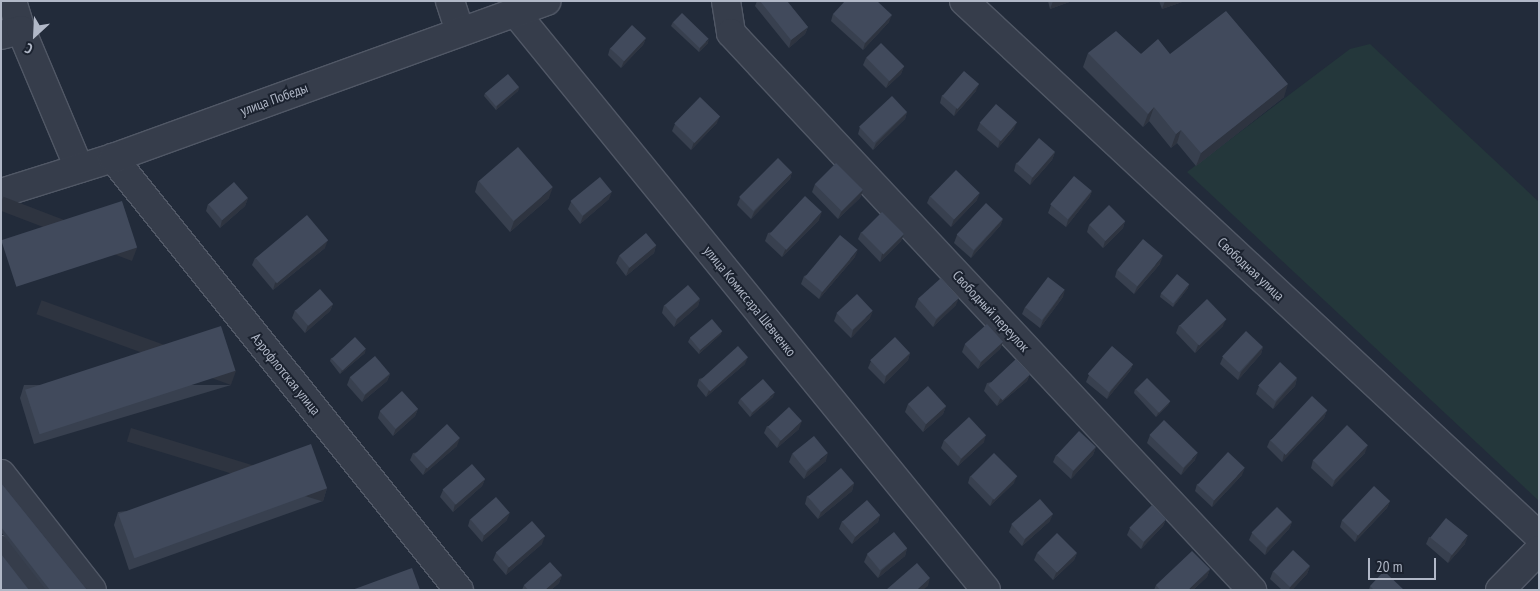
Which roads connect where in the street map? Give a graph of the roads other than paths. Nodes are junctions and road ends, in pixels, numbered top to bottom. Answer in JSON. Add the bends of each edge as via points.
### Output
{"nodes":[{"id":1,"x":12,"y":1,"type":"edge"},
{"id":2,"x":450,"y":1,"type":"edge"},
{"id":3,"x":546,"y":1,"type":"edge"},
{"id":4,"x":726,"y":1,"type":"edge"},
{"id":5,"x":964,"y":1,"type":"edge"},
{"id":6,"x":514,"y":12,"type":"junction"},
{"id":7,"x":460,"y":32,"type":"junction"},
{"id":8,"x":11,"y":33,"type":"edge"},
{"id":9,"x":113,"y":158,"type":"junction"},
{"id":10,"x":79,"y":168,"type":"junction"},
{"id":11,"x":1,"y":193,"type":"edge"},
{"id":12,"x":1,"y":474,"type":"edge"},
{"id":13,"x":1539,"y":536,"type":"edge"},
{"id":14,"x":1,"y":550,"type":"edge"},
{"id":15,"x":1539,"y":550,"type":"edge"},
{"id":16,"x":34,"y":590,"type":"edge"},
{"id":17,"x":92,"y":590,"type":"edge"},
{"id":18,"x":459,"y":590,"type":"edge"},
{"id":19,"x":986,"y":590,"type":"edge"},
{"id":20,"x":1252,"y":590,"type":"edge"},
{"id":21,"x":1500,"y":590,"type":"edge"}],
"edges":[{"from":1,"to":8,"type":"street"},
{"from":2,"to":7,"type":"street"},
{"from":3,"to":6,"type":"street","name":"улица Победы"},
{"from":4,"to":20,"type":"street","name":"Свободный переулок","via":[[731,33]]},
{"from":5,"to":13,"type":"street","name":"Свободная улица"},
{"from":6,"to":7,"type":"street","name":"улица Победы"},
{"from":6,"to":19,"type":"street","name":"улица Комиссара Шевченко"},
{"from":7,"to":9,"type":"street","name":"улица Победы"},
{"from":8,"to":10,"type":"street"},
{"from":9,"to":10,"type":"street","name":"улица Победы"},
{"from":9,"to":18,"type":"street","name":"Аэрофлотская улица"},
{"from":10,"to":11,"type":"street","name":"улица Победы"},
{"from":12,"to":17,"type":"street"},
{"from":14,"to":16,"type":"street"},
{"from":15,"to":21,"type":"street"}]}
